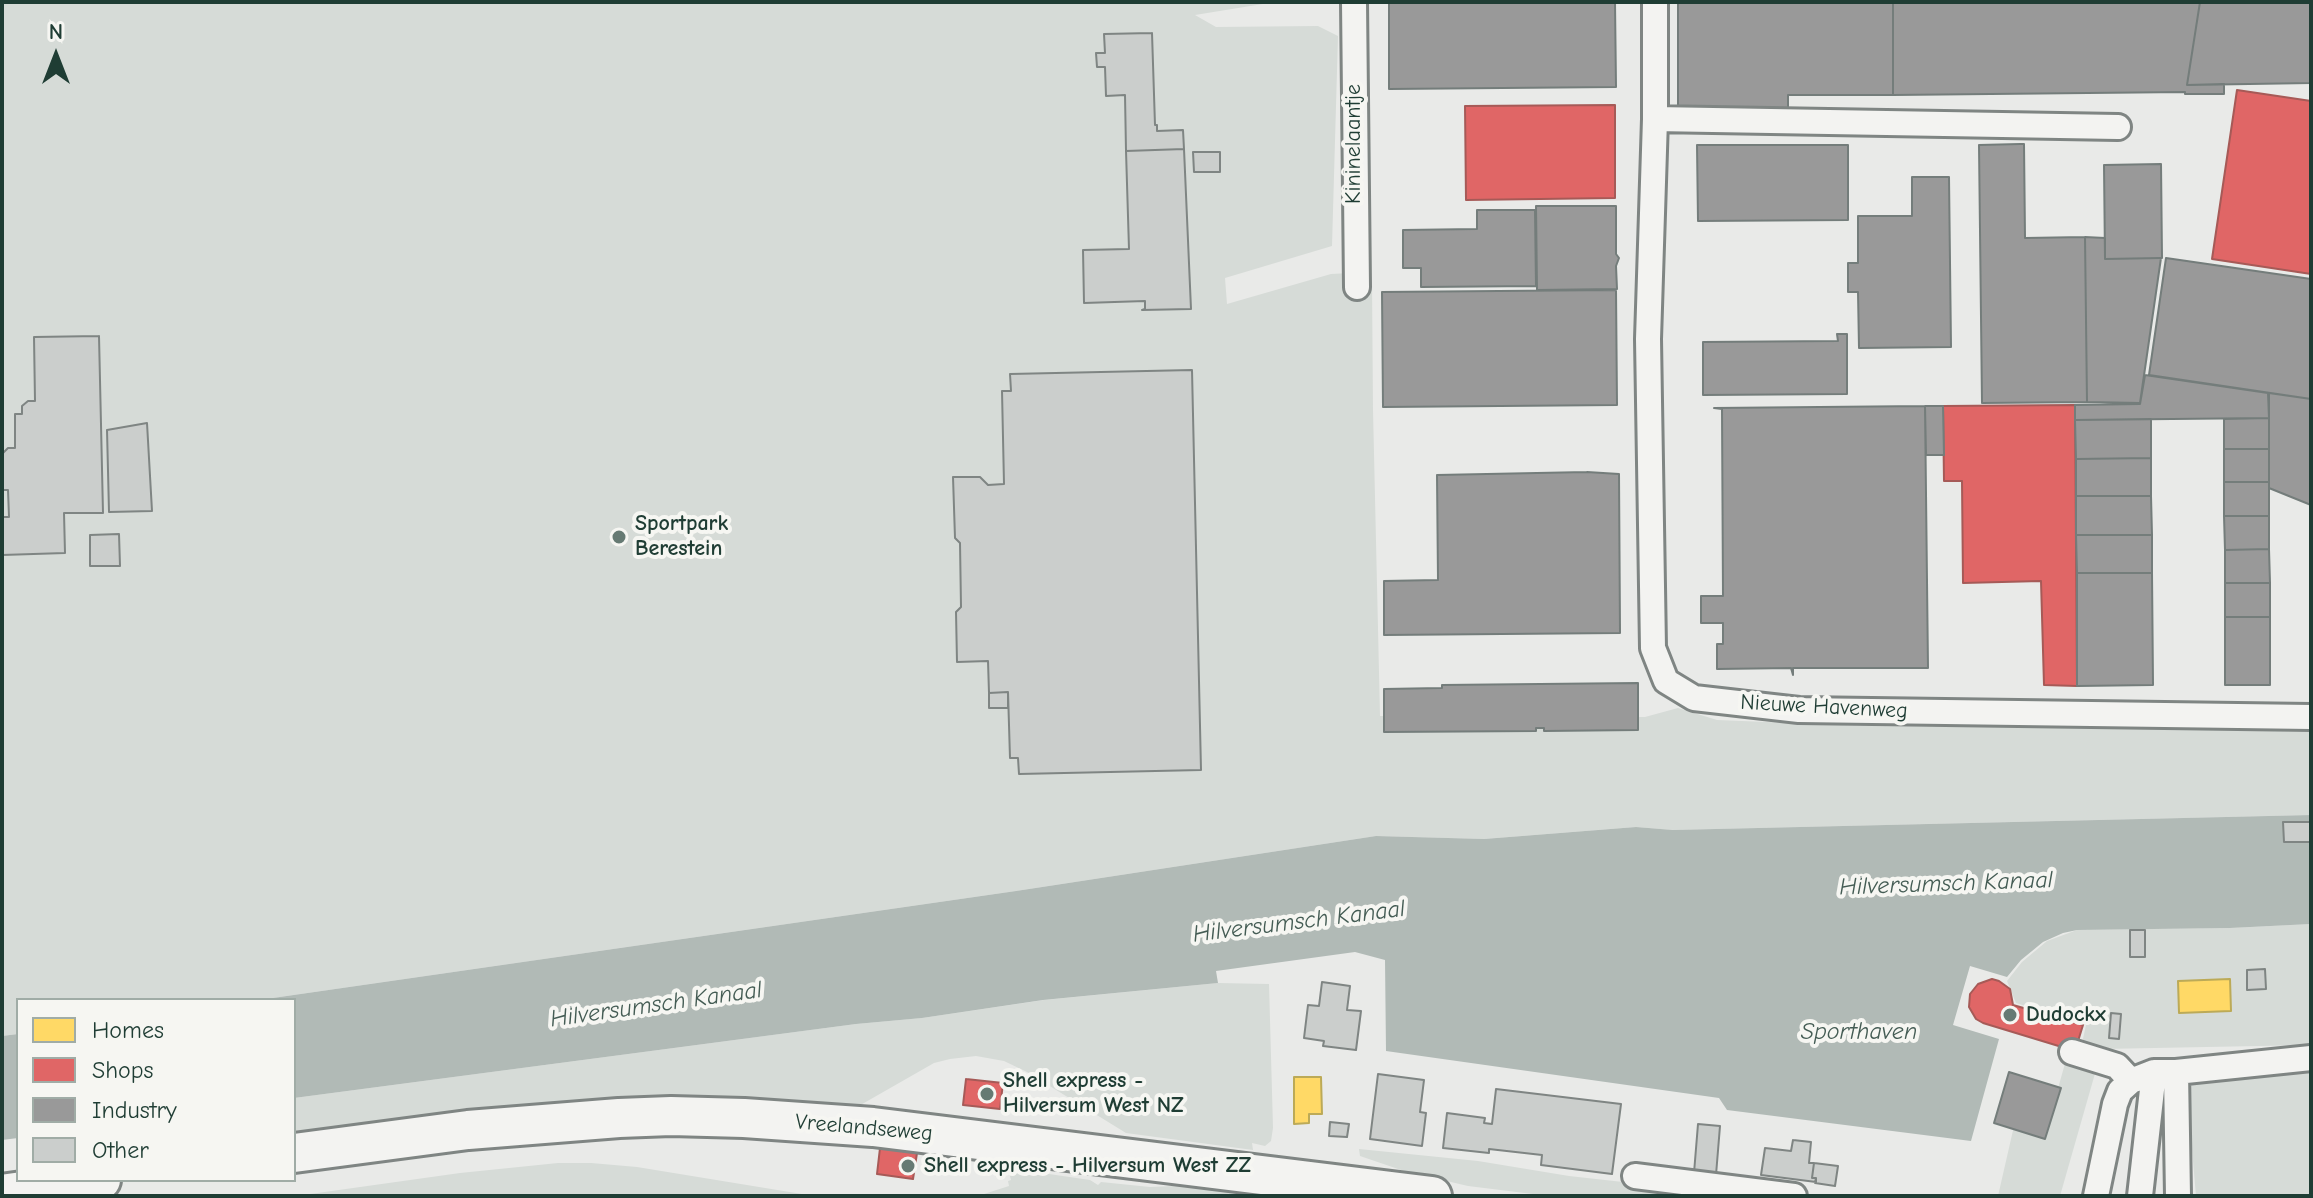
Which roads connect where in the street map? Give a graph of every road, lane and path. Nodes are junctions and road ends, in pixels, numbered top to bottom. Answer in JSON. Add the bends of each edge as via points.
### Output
{"nodes":[{"id":1,"x":1354,"y":2,"type":"edge"},
{"id":2,"x":1655,"y":2,"type":"edge"},
{"id":3,"x":1655,"y":119,"type":"junction"},
{"id":4,"x":2118,"y":127,"type":"dead end"},
{"id":5,"x":1357,"y":287,"type":"dead end"},
{"id":6,"x":2311,"y":717,"type":"edge"},
{"id":7,"x":2072,"y":1052,"type":"dead end"},
{"id":8,"x":2311,"y":1058,"type":"edge"},
{"id":9,"x":2165,"y":1072,"type":"junction"},
{"id":10,"x":2131,"y":1081,"type":"junction"},
{"id":11,"x":296,"y":1153,"type":"edge"},
{"id":12,"x":1635,"y":1176,"type":"dead end"},
{"id":13,"x":87,"y":1182,"type":"edge"},
{"id":14,"x":2,"y":1194,"type":"edge"},
{"id":15,"x":1432,"y":1196,"type":"edge"},
{"id":16,"x":1794,"y":1196,"type":"edge"},
{"id":17,"x":2096,"y":1196,"type":"edge"},
{"id":18,"x":2140,"y":1196,"type":"edge"},
{"id":19,"x":2178,"y":1196,"type":"edge"}],
"edges":[{"from":1,"to":5,"type":"street","name":"Kininelaantje"},
{"from":2,"to":3,"type":"street","name":"Nieuwe Havenweg"},
{"from":3,"to":4,"type":"street"},
{"from":3,"to":6,"type":"street","name":"Nieuwe Havenweg","via":[[1648,339],[1653,648],[1666,681],[1694,698],[1799,710]]},
{"from":7,"to":10,"type":"street","via":[[2117,1066]]},
{"from":8,"to":9,"type":"street"},
{"from":9,"to":10,"type":"street"},
{"from":9,"to":18,"type":"street"},
{"from":9,"to":19,"type":"street"},
{"from":10,"to":17,"type":"street","via":[[2115,1104]]},
{"from":11,"to":15,"type":"main road","name":"Vreelandseweg","via":[[498,1127],[671,1116],[744,1118],[873,1127]]},
{"from":12,"to":16,"type":"street"},
{"from":13,"to":14,"type":"main road"}]}
